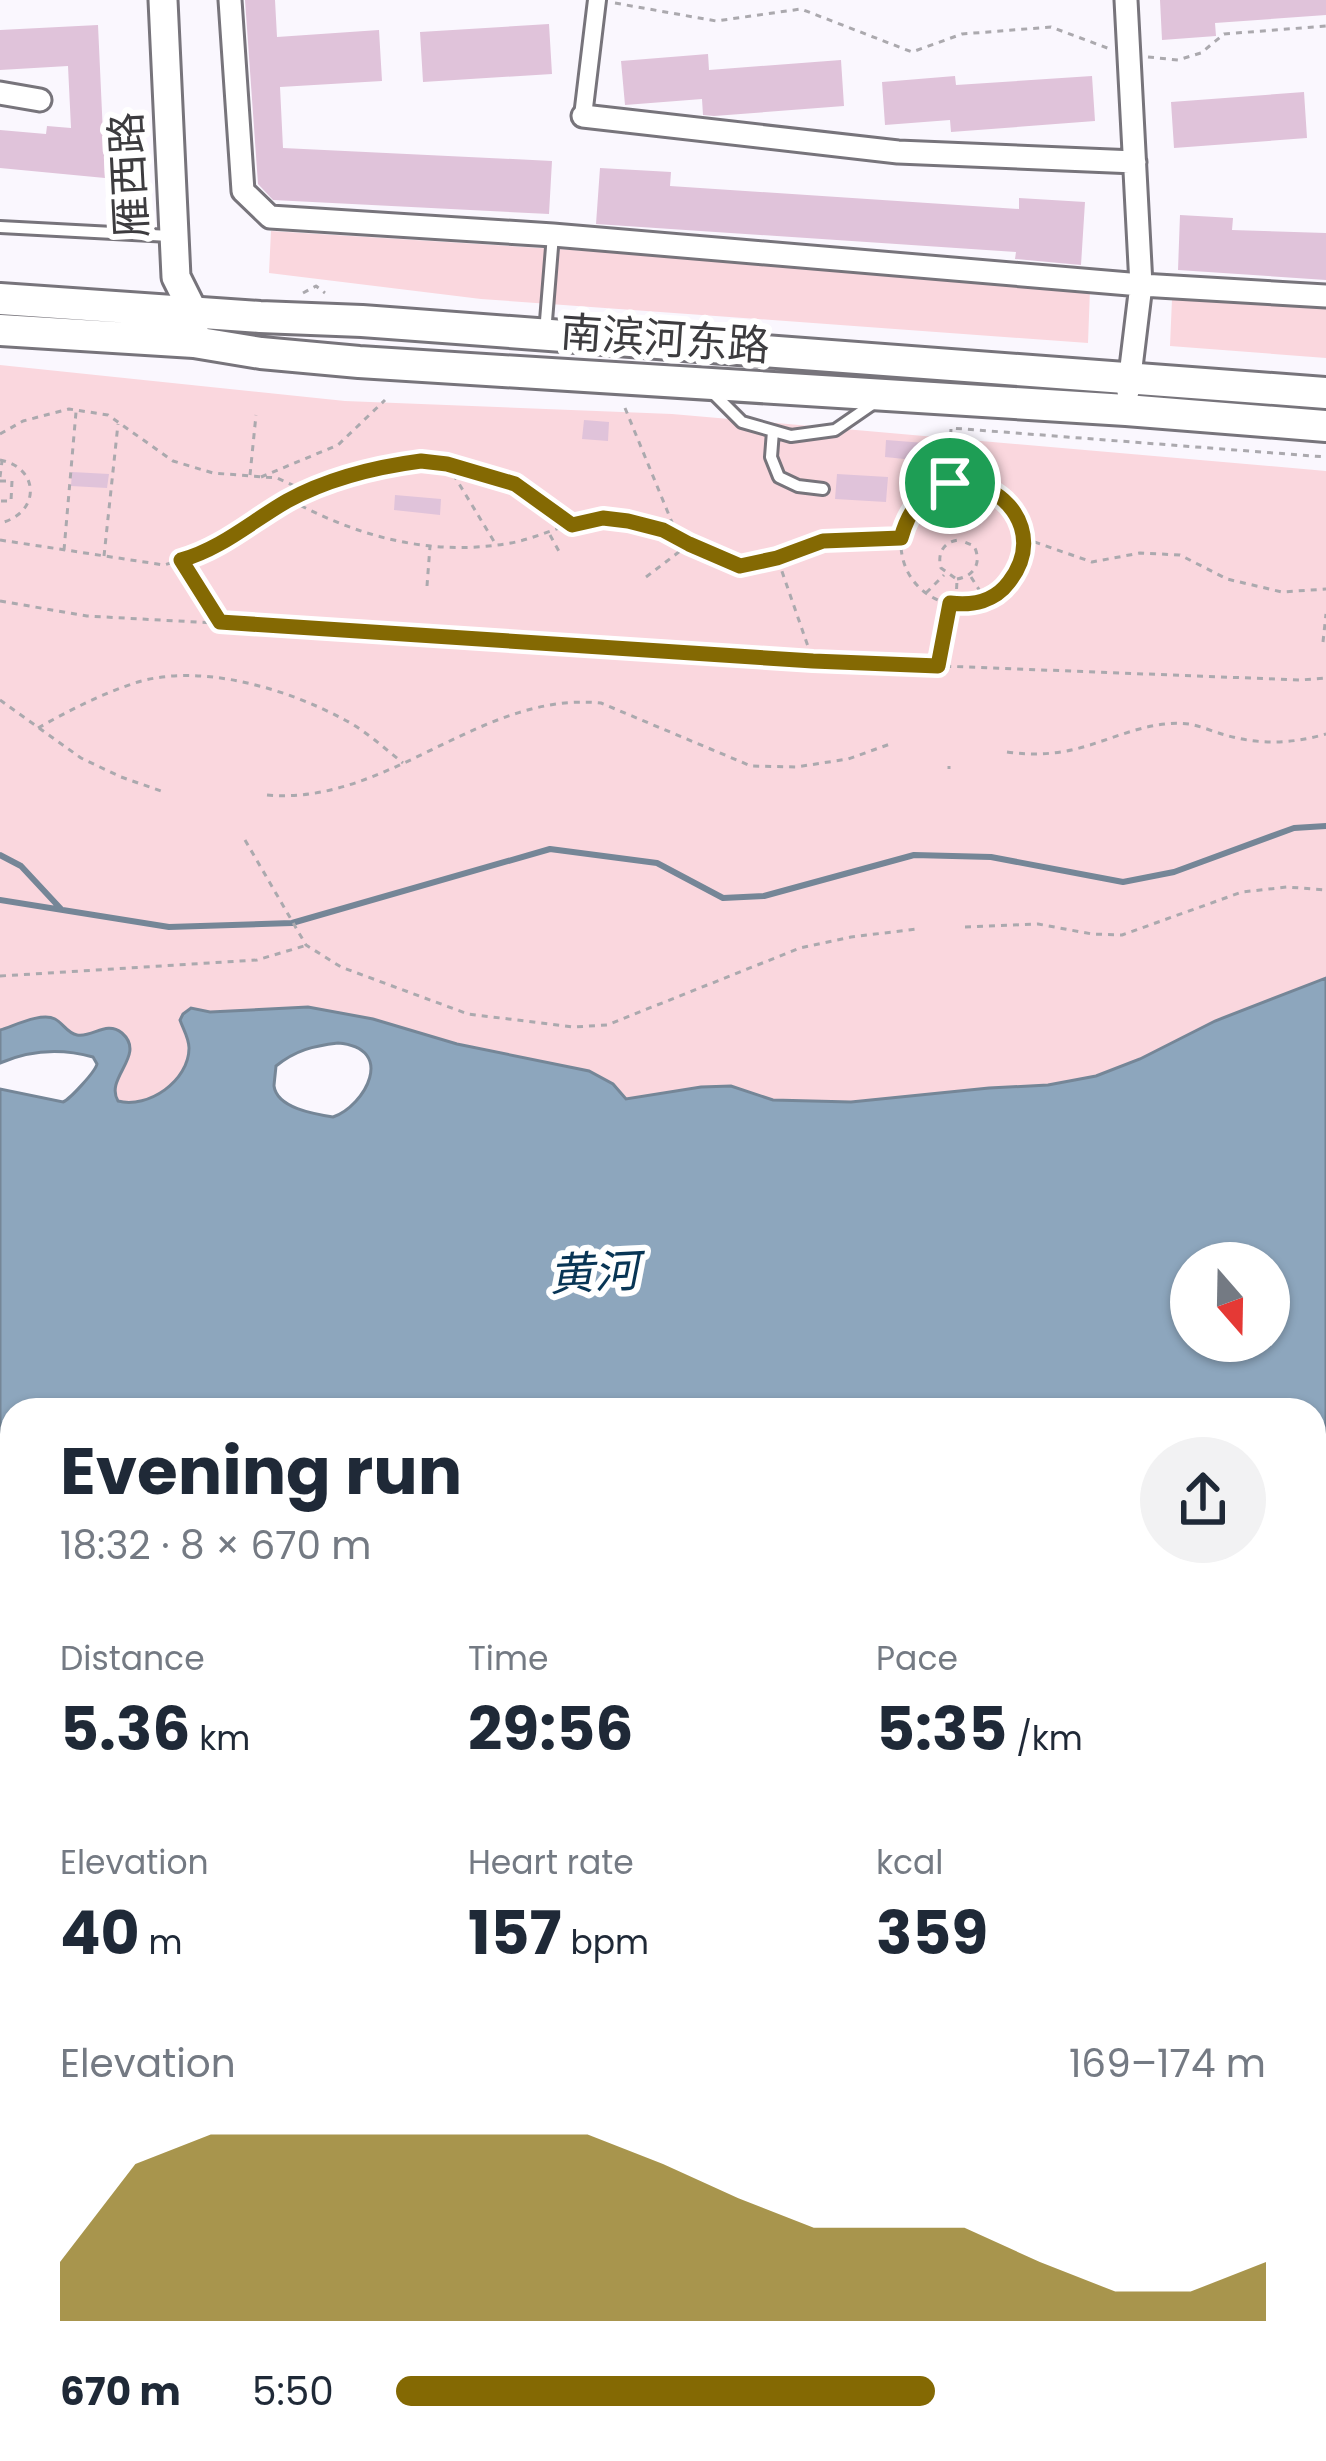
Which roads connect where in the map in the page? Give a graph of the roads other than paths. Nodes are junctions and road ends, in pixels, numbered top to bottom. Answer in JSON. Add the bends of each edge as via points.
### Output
{"nodes":[{"id":1,"x":163,"y":0,"type":"edge"},
{"id":2,"x":230,"y":0,"type":"edge"},
{"id":3,"x":599,"y":0,"type":"edge"},
{"id":4,"x":1126,"y":0,"type":"edge"},
{"id":5,"x":0,"y":93,"type":"edge"},
{"id":6,"x":40,"y":100,"type":"dead end"},
{"id":7,"x":583,"y":116,"type":"joint"},
{"id":8,"x":1135,"y":162,"type":"junction"},
{"id":9,"x":0,"y":227,"type":"edge"},
{"id":10,"x":553,"y":235,"type":"junction"},
{"id":11,"x":174,"y":236,"type":"junction"},
{"id":12,"x":1141,"y":285,"type":"junction"},
{"id":13,"x":1326,"y":296,"type":"edge"},
{"id":14,"x":0,"y":299,"type":"edge"},
{"id":15,"x":194,"y":327,"type":"junction"},
{"id":16,"x":0,"y":330,"type":"edge"},
{"id":17,"x":544,"y":334,"type":"junction"},
{"id":18,"x":1130,"y":377,"type":"junction"},
{"id":19,"x":703,"y":384,"type":"junction"},
{"id":20,"x":1326,"y":393,"type":"edge"},
{"id":21,"x":886,"y":395,"type":"junction"},
{"id":22,"x":1126,"y":410,"type":"junction"},
{"id":23,"x":1326,"y":426,"type":"edge"},
{"id":24,"x":773,"y":431,"type":"junction"},
{"id":25,"x":823,"y":489,"type":"dead end"}],
"edges":[{"from":1,"to":11,"type":"street","name":"雁西路"},
{"from":2,"to":10,"type":"street","via":[[243,191],[270,217]]},
{"from":3,"to":7,"type":"street"},
{"from":4,"to":8,"type":"street"},
{"from":5,"to":6,"type":"street"},
{"from":7,"to":8,"type":"street","via":[[898,152]]},
{"from":8,"to":12,"type":"street"},
{"from":9,"to":11,"type":"lane"},
{"from":10,"to":12,"type":"street"},
{"from":10,"to":17,"type":"lane"},
{"from":11,"to":15,"type":"street","name":"雁西路","via":[[176,277]]},
{"from":12,"to":13,"type":"street"},
{"from":12,"to":18,"type":"street"},
{"from":14,"to":15,"type":"main road","name":"南滨河东路"},
{"from":15,"to":16,"type":"main road","name":"南滨河东路"},
{"from":15,"to":17,"type":"main road","name":"南滨河东路","via":[[362,320]]},
{"from":15,"to":19,"type":"main road","name":"南滨河东路","via":[[261,353]]},
{"from":17,"to":18,"type":"main road","name":"南滨河东路"},
{"from":18,"to":20,"type":"main road","name":"南滨河东路"},
{"from":18,"to":22,"type":"street"},
{"from":19,"to":21,"type":"main road","name":"南滨河东路"},
{"from":19,"to":24,"type":"lane","via":[[742,422]]},
{"from":21,"to":22,"type":"main road","name":"南滨河东路"},
{"from":21,"to":24,"type":"lane","via":[[835,430]]},
{"from":22,"to":23,"type":"main road","name":"南滨河东路"},
{"from":24,"to":25,"type":"lane","via":[[779,477]]}]}
